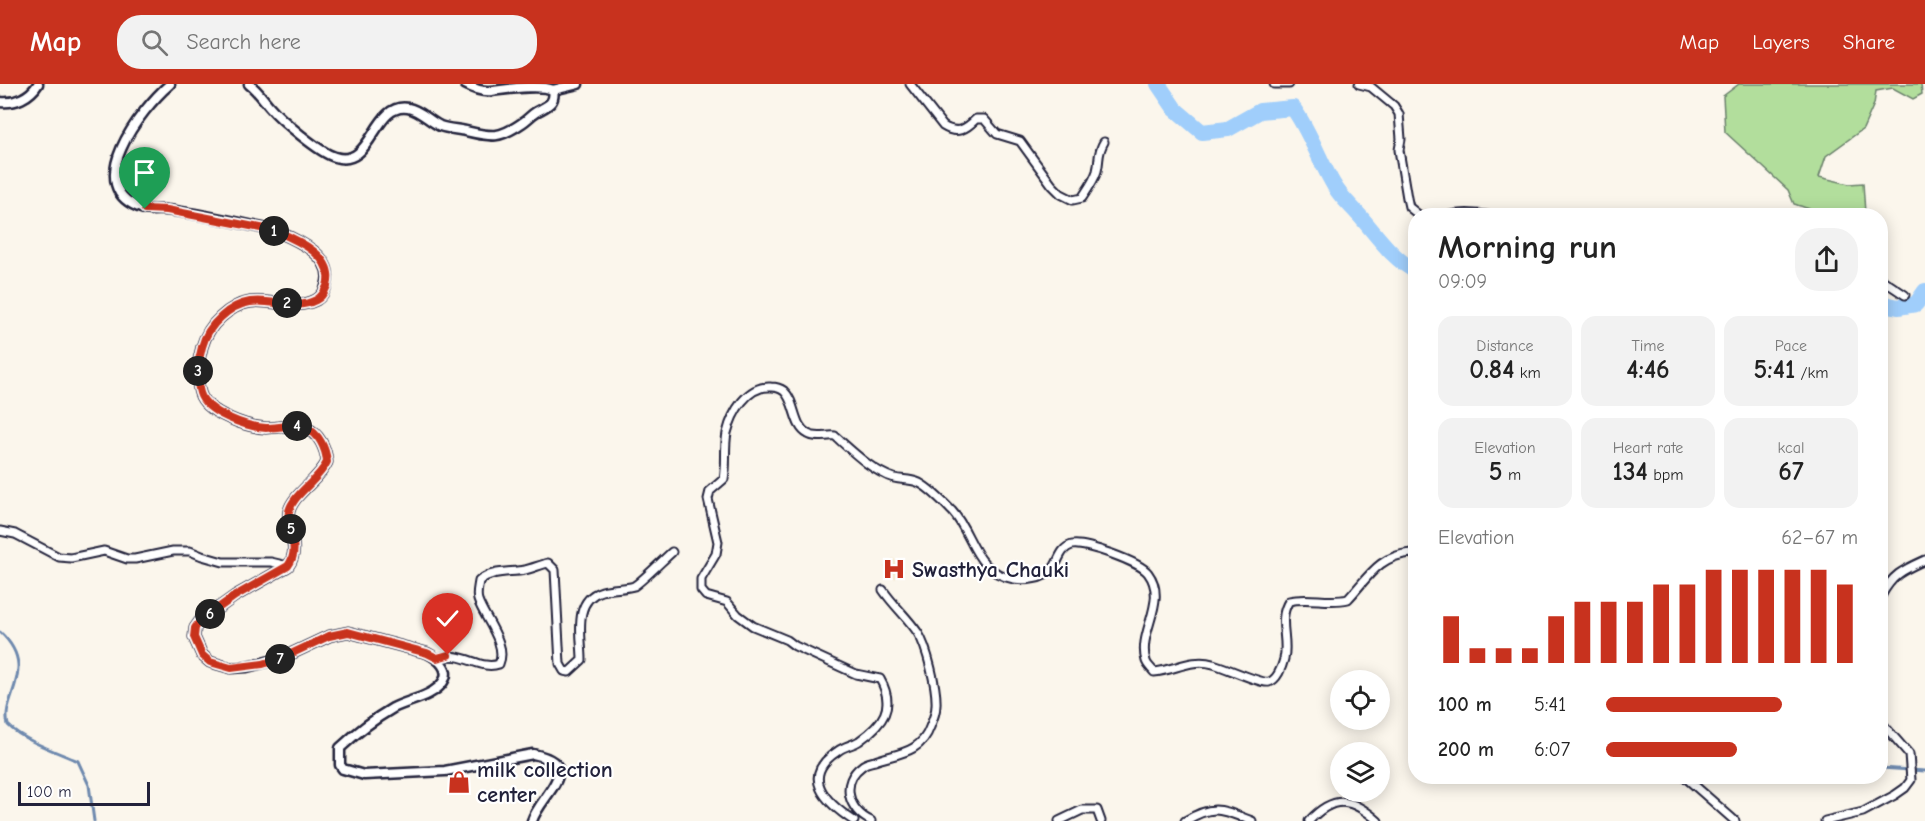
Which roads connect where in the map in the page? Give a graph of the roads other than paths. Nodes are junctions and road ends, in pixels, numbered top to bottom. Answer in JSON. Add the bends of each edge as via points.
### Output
{"nodes":[{"id":1,"x":38,"y":84,"type":"edge"},
{"id":2,"x":170,"y":84,"type":"edge"},
{"id":3,"x":249,"y":84,"type":"edge"},
{"id":4,"x":465,"y":84,"type":"edge"},
{"id":5,"x":578,"y":84,"type":"edge"},
{"id":6,"x":910,"y":84,"type":"edge"},
{"id":7,"x":1274,"y":84,"type":"edge"},
{"id":8,"x":1289,"y":84,"type":"edge"},
{"id":9,"x":1365,"y":84,"type":"edge"},
{"id":10,"x":553,"y":90,"type":"junction"},
{"id":11,"x":0,"y":102,"type":"edge"},
{"id":12,"x":1104,"y":142,"type":"dead end"},
{"id":13,"x":1410,"y":208,"type":"edge"},
{"id":14,"x":1888,"y":283,"type":"edge"},
{"id":15,"x":1905,"y":294,"type":"dead end"},
{"id":16,"x":0,"y":531,"type":"edge"},
{"id":17,"x":672,"y":552,"type":"dead end"},
{"id":18,"x":1408,"y":554,"type":"edge"},
{"id":19,"x":1925,"y":560,"type":"edge"},
{"id":20,"x":288,"y":566,"type":"junction"},
{"id":21,"x":1888,"y":584,"type":"edge"},
{"id":22,"x":883,"y":590,"type":"dead end"},
{"id":23,"x":437,"y":658,"type":"junction"},
{"id":24,"x":1888,"y":730,"type":"edge"},
{"id":25,"x":1693,"y":784,"type":"edge"},
{"id":26,"x":532,"y":821,"type":"edge"},
{"id":27,"x":854,"y":821,"type":"edge"},
{"id":28,"x":871,"y":821,"type":"edge"},
{"id":29,"x":1059,"y":821,"type":"edge"},
{"id":30,"x":1101,"y":821,"type":"edge"},
{"id":31,"x":1185,"y":821,"type":"edge"},
{"id":32,"x":1252,"y":821,"type":"edge"},
{"id":33,"x":1309,"y":821,"type":"edge"},
{"id":34,"x":1378,"y":821,"type":"edge"},
{"id":35,"x":1735,"y":821,"type":"edge"},
{"id":36,"x":1825,"y":821,"type":"edge"}],
"edges":[{"from":1,"to":11,"type":"street","via":[[29,95]]},
{"from":2,"to":20,"type":"street","via":[[145,110],[120,149],[115,174],[122,196],[145,209],[276,231],[307,246],[326,267],[328,283],[318,299],[301,304],[243,302],[212,325],[200,356],[200,394],[215,410],[255,427],[309,429],[322,444],[327,462],[289,511],[294,542]]},
{"from":3,"to":10,"type":"street","via":[[316,146],[342,158],[359,152],[394,109],[409,108],[440,126],[496,137],[550,105]]},
{"from":4,"to":10,"type":"street","via":[[491,92],[546,84]]},
{"from":5,"to":10,"type":"street"},
{"from":6,"to":12,"type":"street","via":[[949,130],[965,129],[976,119],[984,119],[997,134],[1020,141],[1052,185],[1073,200],[1082,198],[1089,186]]},
{"from":7,"to":8,"type":"street"},
{"from":9,"to":13,"type":"street","via":[[1399,114],[1399,150]]},
{"from":14,"to":15,"type":"street"},
{"from":16,"to":20,"type":"street","via":[[15,534],[59,557],[104,550],[135,559],[190,551],[223,562]]},
{"from":17,"to":23,"type":"street","via":[[636,585],[600,592],[585,602],[581,619],[582,660],[569,672],[560,664],[555,570],[548,563],[486,575],[479,581],[478,600],[501,650],[499,664],[486,666],[448,655]]},
{"from":18,"to":27,"type":"street","via":[[1379,565],[1348,599],[1289,602],[1282,617],[1285,656],[1273,681],[1255,680],[1211,663],[1186,663],[1154,672],[1146,663],[1145,648],[1156,599],[1148,573],[1141,567],[1115,555],[1072,545],[1046,575],[1032,579],[1003,577],[980,558],[952,512],[922,484],[894,478],[857,457],[835,436],[806,433],[783,390],[753,390],[732,421],[726,439],[724,479],[710,491],[708,499],[718,542],[716,554],[701,579],[701,590],[706,596],[727,602],[738,615],[765,632],[851,673],[880,679],[888,706],[883,718],[819,769],[818,779],[825,796]]},
{"from":19,"to":21,"type":"street","via":[[1896,574]]},
{"from":20,"to":23,"type":"street","via":[[200,621],[194,637],[202,655],[210,662],[231,668],[255,666],[348,632]]},
{"from":22,"to":28,"type":"street","via":[[925,647],[936,705],[927,737],[918,746],[863,765],[849,783],[851,803]]},
{"from":23,"to":26,"type":"street","via":[[446,674],[443,682],[391,709],[357,733],[340,748],[340,765],[351,773],[364,775],[418,773],[469,768],[533,754],[544,756],[558,767],[558,776]]},
{"from":24,"to":36,"type":"street","via":[[1909,754],[1911,780],[1900,792],[1863,812]]},
{"from":25,"to":35,"type":"street"},
{"from":29,"to":30,"type":"street","via":[[1089,809],[1097,810]]},
{"from":31,"to":32,"type":"street","via":[[1214,809]]},
{"from":33,"to":34,"type":"street","via":[[1328,804],[1339,801],[1364,809]]}]}
